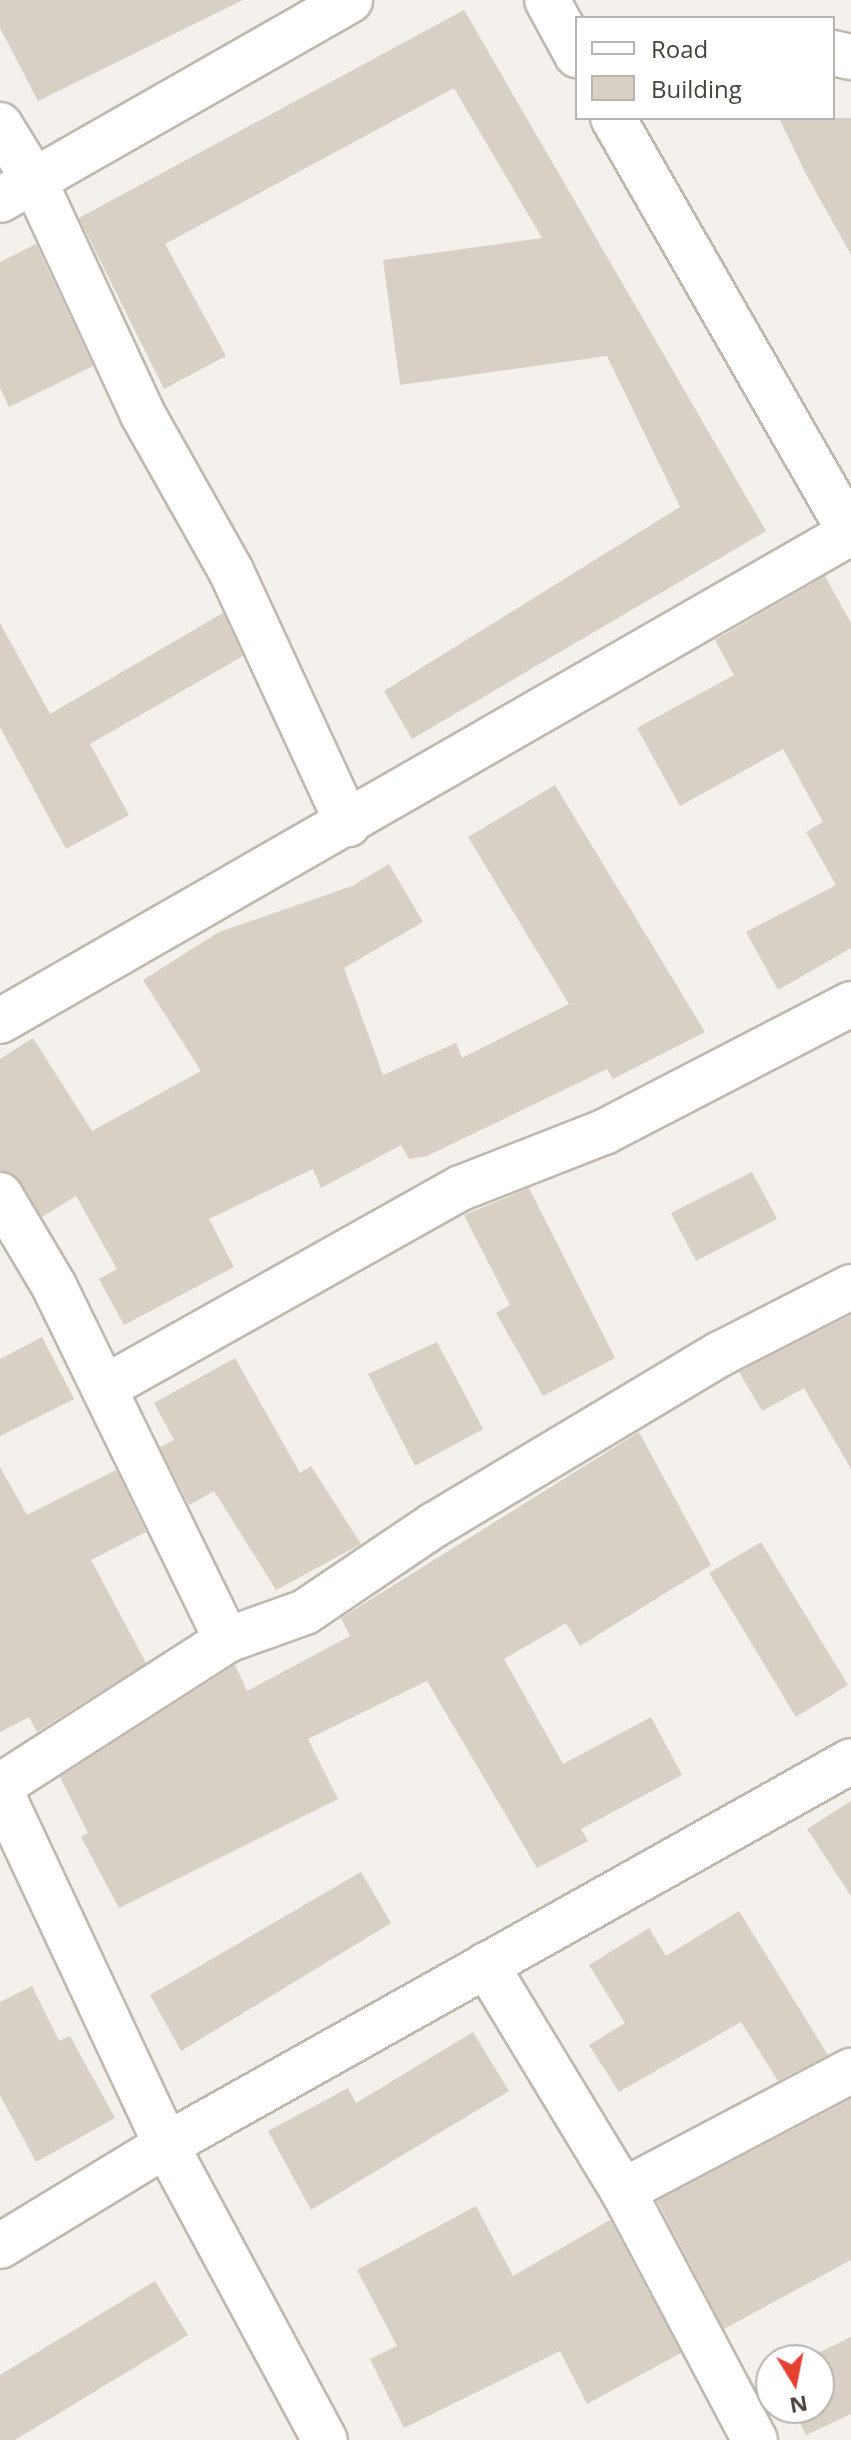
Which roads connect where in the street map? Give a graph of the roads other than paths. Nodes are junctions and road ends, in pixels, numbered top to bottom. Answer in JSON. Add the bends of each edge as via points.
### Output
{"nodes":[{"id":1,"x":350,"y":0,"type":"edge"},
{"id":2,"x":547,"y":0,"type":"edge"},
{"id":3,"x":575,"y":49,"type":"edge"},
{"id":4,"x":614,"y":120,"type":"edge"},
{"id":5,"x":0,"y":125,"type":"edge"},
{"id":6,"x":17,"y":191,"type":"edge"},
{"id":7,"x":851,"y":534,"type":"edge"},
{"id":8,"x":348,"y":824,"type":"junction"},
{"id":9,"x":851,"y":1004,"type":"edge"},
{"id":10,"x":0,"y":1021,"type":"edge"},
{"id":11,"x":0,"y":1195,"type":"edge"},
{"id":12,"x":851,"y":1287,"type":"edge"},
{"id":13,"x":104,"y":1388,"type":"junction"},
{"id":14,"x":227,"y":1640,"type":"junction"},
{"id":15,"x":851,"y":1761,"type":"edge"},
{"id":16,"x":0,"y":1788,"type":"edge"},
{"id":17,"x":486,"y":1965,"type":"junction"},
{"id":18,"x":851,"y":2071,"type":"edge"},
{"id":19,"x":166,"y":2145,"type":"junction"},
{"id":20,"x":623,"y":2191,"type":"junction"},
{"id":21,"x":0,"y":2246,"type":"edge"},
{"id":22,"x":325,"y":2440,"type":"edge"},
{"id":23,"x":755,"y":2440,"type":"edge"}],
"edges":[{"from":1,"to":6,"type":"street"},
{"from":2,"to":3,"type":"street"},
{"from":4,"to":7,"type":"street"},
{"from":5,"to":6,"type":"street"},
{"from":6,"to":8,"type":"street","via":[[231,571]]},
{"from":7,"to":8,"type":"street"},
{"from":8,"to":10,"type":"street"},
{"from":9,"to":13,"type":"street","via":[[604,1132],[461,1188]]},
{"from":11,"to":13,"type":"street"},
{"from":12,"to":14,"type":"street","via":[[720,1354],[434,1525],[305,1612]]},
{"from":13,"to":14,"type":"street"},
{"from":14,"to":16,"type":"street"},
{"from":15,"to":17,"type":"street"},
{"from":16,"to":19,"type":"street"},
{"from":17,"to":19,"type":"street"},
{"from":17,"to":20,"type":"street"},
{"from":18,"to":20,"type":"street"},
{"from":19,"to":21,"type":"street"},
{"from":19,"to":22,"type":"street"},
{"from":20,"to":23,"type":"street"}]}
